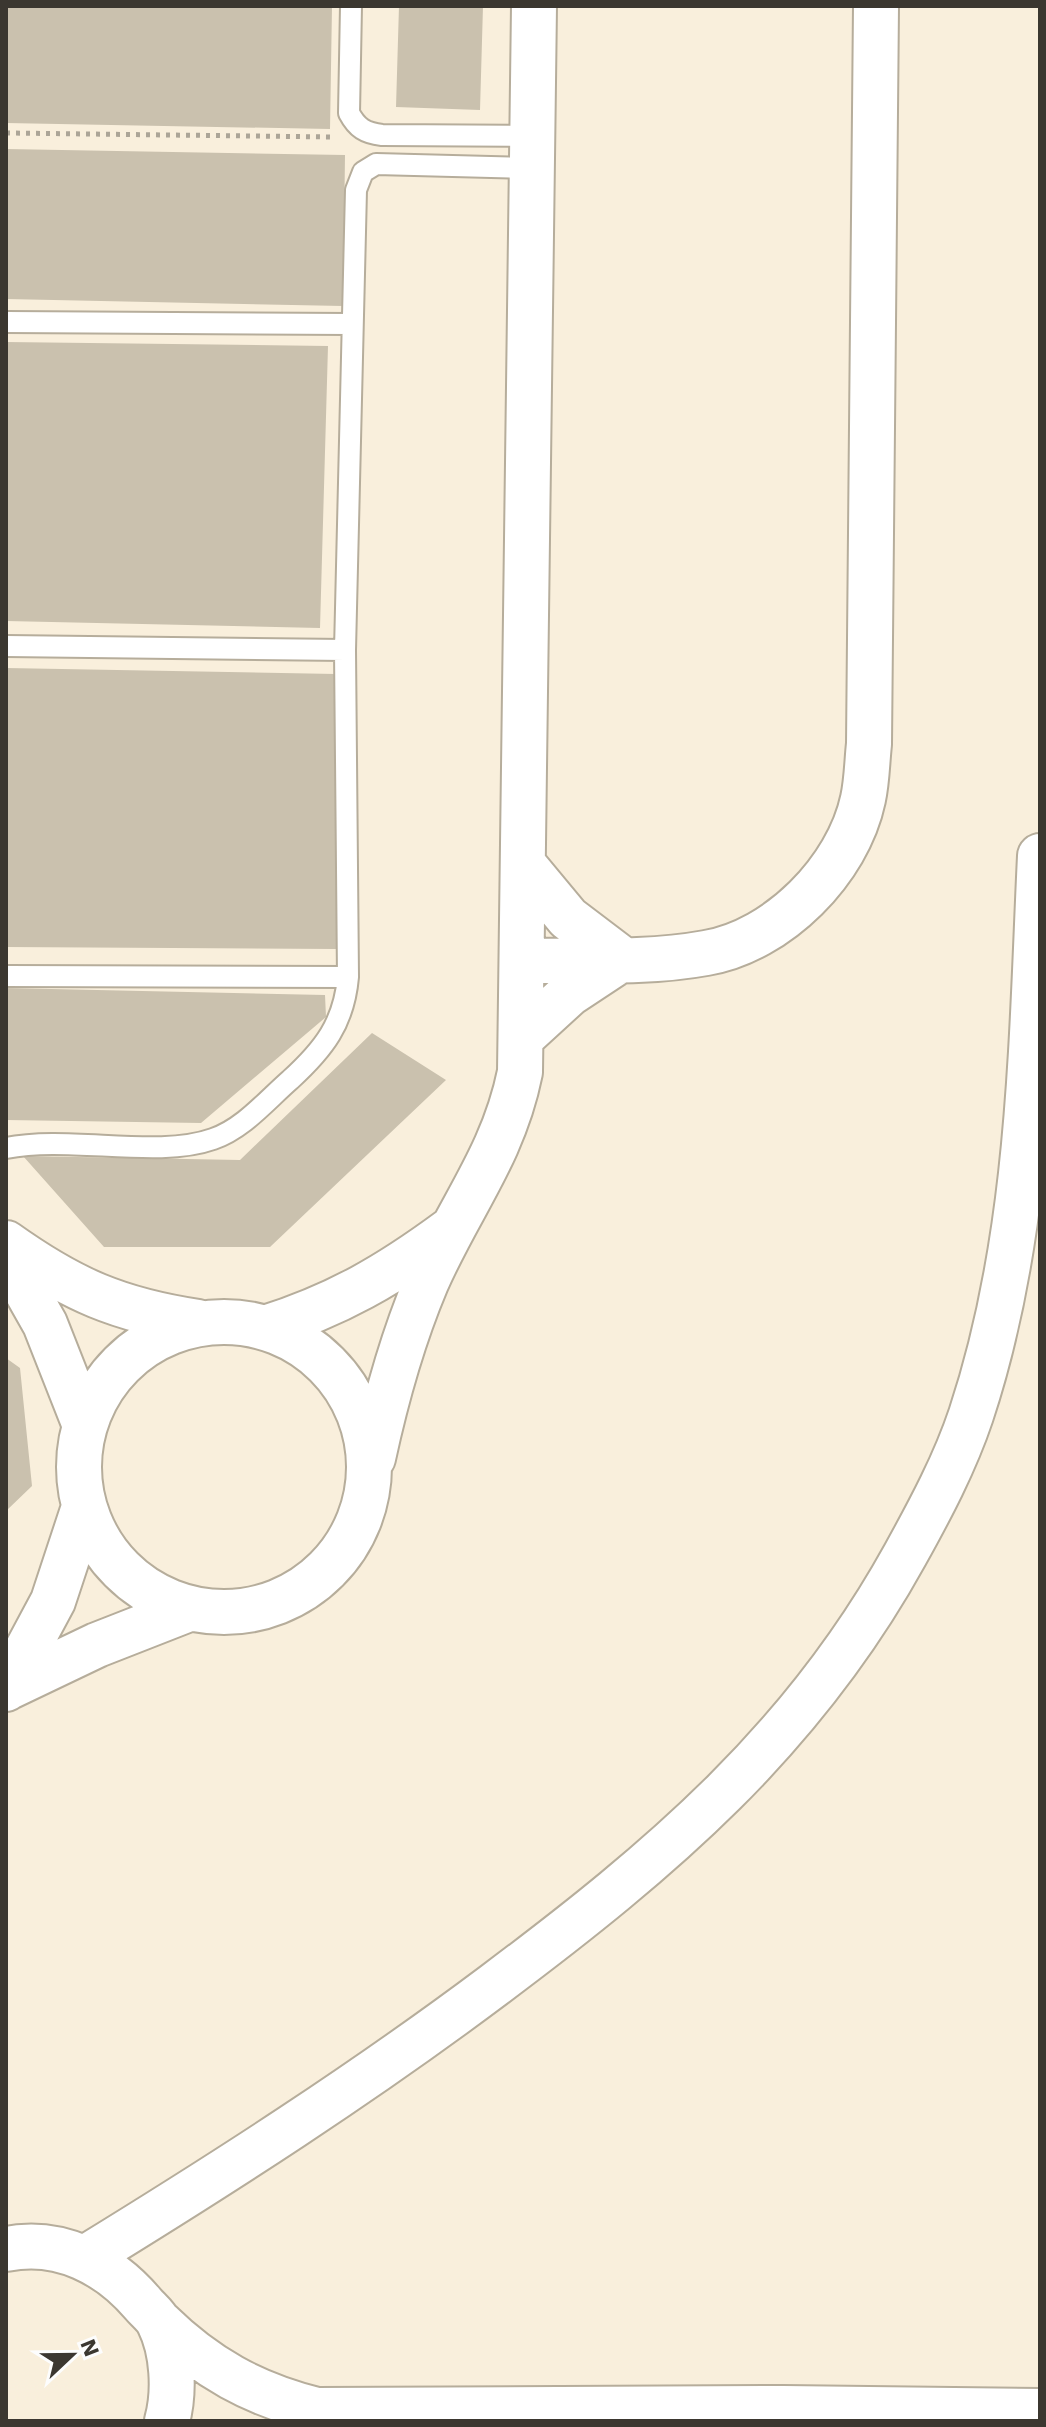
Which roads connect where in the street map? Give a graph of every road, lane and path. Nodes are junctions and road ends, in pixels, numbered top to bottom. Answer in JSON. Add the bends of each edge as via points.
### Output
{"nodes":[{"id":1,"x":351,"y":6,"type":"edge"},
{"id":2,"x":534,"y":6,"type":"edge"},
{"id":3,"x":876,"y":6,"type":"edge"},
{"id":4,"x":356,"y":125,"type":"junction"},
{"id":5,"x":6,"y":133,"type":"edge"},
{"id":6,"x":532,"y":152,"type":"junction"},
{"id":7,"x":6,"y":322,"type":"edge"},
{"id":8,"x":351,"y":324,"type":"junction"},
{"id":9,"x":6,"y":646,"type":"edge"},
{"id":10,"x":345,"y":650,"type":"junction"},
{"id":11,"x":1040,"y":856,"type":"edge"},
{"id":12,"x":524,"y":865,"type":"junction"},
{"id":13,"x":622,"y":959,"type":"junction"},
{"id":14,"x":523,"y":961,"type":"junction"},
{"id":15,"x":6,"y":976,"type":"edge"},
{"id":16,"x":348,"y":977,"type":"junction"},
{"id":17,"x":522,"y":1037,"type":"junction"},
{"id":18,"x":6,"y":1148,"type":"edge"},
{"id":19,"x":455,"y":1226,"type":"junction"},
{"id":20,"x":10,"y":1266,"type":"edge"},
{"id":21,"x":198,"y":1322,"type":"junction"},
{"id":22,"x":265,"y":1328,"type":"junction"},
{"id":23,"x":84,"y":1423,"type":"junction"},
{"id":24,"x":373,"y":1458,"type":"junction"},
{"id":25,"x":84,"y":1507,"type":"junction"},
{"id":26,"x":189,"y":1609,"type":"junction"},
{"id":27,"x":7,"y":1688,"type":"edge"},
{"id":28,"x":6,"y":2249,"type":"edge"},
{"id":29,"x":85,"y":2258,"type":"junction"},
{"id":30,"x":159,"y":2322,"type":"junction"},
{"id":31,"x":1040,"y":2411,"type":"edge"},
{"id":32,"x":167,"y":2421,"type":"edge"}],
"edges":[{"from":1,"to":4,"type":"lane","via":[[349,113]]},
{"from":2,"to":6,"type":"main road"},
{"from":3,"to":13,"type":"main road","via":[[869,744],[863,801],[842,854],[807,898],[761,932],[709,953]]},
{"from":4,"to":5,"type":"path","via":[[323,138]]},
{"from":4,"to":6,"type":"lane","via":[[368,133]]},
{"from":6,"to":8,"type":"lane","via":[[376,164],[363,172],[356,190]]},
{"from":6,"to":12,"type":"main road"},
{"from":7,"to":8,"type":"lane"},
{"from":8,"to":10,"type":"lane"},
{"from":9,"to":10,"type":"lane"},
{"from":10,"to":16,"type":"lane"},
{"from":11,"to":29,"type":"main road","via":[[1028,1114],[1018,1214],[998,1314],[970,1416],[930,1511],[880,1600],[822,1684],[756,1762],[671,1843],[541,1950],[394,2060]]},
{"from":12,"to":13,"type":"main road","via":[[568,918]]},
{"from":12,"to":14,"type":"main road"},
{"from":13,"to":14,"type":"main road"},
{"from":13,"to":17,"type":"main road","via":[[569,994]]},
{"from":14,"to":17,"type":"main road"},
{"from":15,"to":16,"type":"lane"},
{"from":16,"to":18,"type":"lane","via":[[342,1014],[324,1047],[246,1119],[214,1139],[177,1145],[31,1143]]},
{"from":17,"to":19,"type":"main road","via":[[513,1106],[502,1139]]},
{"from":19,"to":22,"type":"main road","via":[[365,1289]]},
{"from":19,"to":24,"type":"main road","via":[[404,1339]]},
{"from":20,"to":21,"type":"main road","via":[[142,1313]]},
{"from":20,"to":23,"type":"main road","via":[[45,1324]]},
{"from":21,"to":22,"type":"main road"},
{"from":21,"to":23,"type":"main road","via":[[161,1336],[128,1358],[103,1387]]},
{"from":22,"to":24,"type":"main road","via":[[305,1347],[337,1377],[359,1415]]},
{"from":23,"to":25,"type":"main road","via":[[79,1465]]},
{"from":24,"to":26,"type":"main road","via":[[365,1503],[347,1545],[318,1580],[278,1603],[235,1613]]},
{"from":25,"to":26,"type":"main road","via":[[107,1553],[143,1588]]},
{"from":25,"to":27,"type":"main road","via":[[53,1601]]},
{"from":26,"to":27,"type":"main road"},
{"from":28,"to":29,"type":"main road","via":[[36,2247]]},
{"from":29,"to":30,"type":"main road","via":[[129,2287]]},
{"from":30,"to":31,"type":"main road","via":[[192,2354],[230,2379],[272,2399],[317,2410]]},
{"from":30,"to":32,"type":"main road","via":[[171,2383]]}]}
